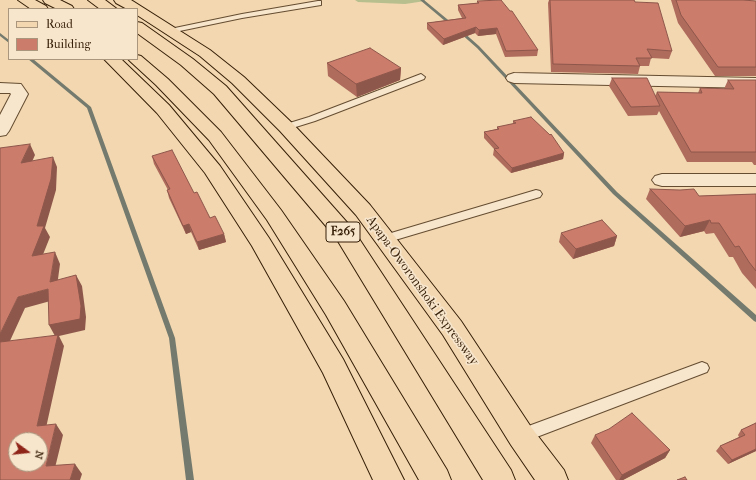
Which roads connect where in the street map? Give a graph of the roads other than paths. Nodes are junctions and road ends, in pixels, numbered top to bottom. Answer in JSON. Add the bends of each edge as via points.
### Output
{"nodes":[{"id":1,"x":25,"y":0,"type":"edge"},
{"id":2,"x":50,"y":0,"type":"edge"},
{"id":3,"x":95,"y":0,"type":"edge"},
{"id":4,"x":121,"y":0,"type":"edge"},
{"id":5,"x":318,"y":3,"type":"dead end"},
{"id":6,"x":39,"y":8,"type":"edge"},
{"id":7,"x":65,"y":8,"type":"edge"},
{"id":8,"x":108,"y":8,"type":"edge"},
{"id":9,"x":134,"y":8,"type":"edge"},
{"id":10,"x":138,"y":11,"type":"edge"},
{"id":11,"x":138,"y":27,"type":"edge"},
{"id":12,"x":170,"y":31,"type":"junction"},
{"id":13,"x":113,"y":60,"type":"edge"},
{"id":14,"x":137,"y":60,"type":"edge"},
{"id":15,"x":421,"y":77,"type":"dead end"},
{"id":16,"x":514,"y":78,"type":"dead end"},
{"id":17,"x":756,"y":83,"type":"edge"},
{"id":18,"x":0,"y":88,"type":"edge"},
{"id":19,"x":286,"y":127,"type":"junction"},
{"id":20,"x":0,"y":131,"type":"edge"},
{"id":21,"x":662,"y":180,"type":"dead end"},
{"id":22,"x":756,"y":180,"type":"edge"},
{"id":23,"x":536,"y":194,"type":"dead end"},
{"id":24,"x":385,"y":239,"type":"junction"},
{"id":25,"x":702,"y":368,"type":"dead end"},
{"id":26,"x":521,"y":436,"type":"junction"},
{"id":27,"x":389,"y":480,"type":"edge"},
{"id":28,"x":436,"y":480,"type":"edge"},
{"id":29,"x":500,"y":480,"type":"edge"},
{"id":30,"x":553,"y":480,"type":"edge"}],
"edges":[{"from":1,"to":6,"type":"main road"},
{"from":2,"to":7,"type":"main road"},
{"from":3,"to":8,"type":"main road"},
{"from":4,"to":9,"type":"main road","name":"Apapa-Oworonshoki Expressway"},
{"from":5,"to":12,"type":"lane"},
{"from":10,"to":12,"type":"main road","name":"Apapa-Oworonshoki Expressway"},
{"from":11,"to":29,"type":"main road","number":"F265","via":[[187,62],[220,90],[344,233]]},
{"from":12,"to":19,"type":"main road","name":"Apapa-Oworonshoki Expressway","via":[[205,53],[238,80]]},
{"from":13,"to":27,"type":"main road","via":[[163,109],[213,170],[334,367]]},
{"from":14,"to":28,"type":"main road","via":[[215,136],[274,215],[334,308]]},
{"from":15,"to":19,"type":"lane"},
{"from":16,"to":17,"type":"street"},
{"from":18,"to":20,"type":"street","via":[[15,88],[20,94]]},
{"from":19,"to":24,"type":"main road","name":"Apapa-Oworonshoki Expressway","via":[[363,210]]},
{"from":21,"to":22,"type":"street"},
{"from":23,"to":24,"type":"lane"},
{"from":24,"to":26,"type":"main road","name":"Apapa-Oworonshoki Expressway","via":[[452,328]]},
{"from":25,"to":26,"type":"lane"},
{"from":26,"to":30,"type":"main road","name":"Apapa-Oworonshoki Expressway"}]}
